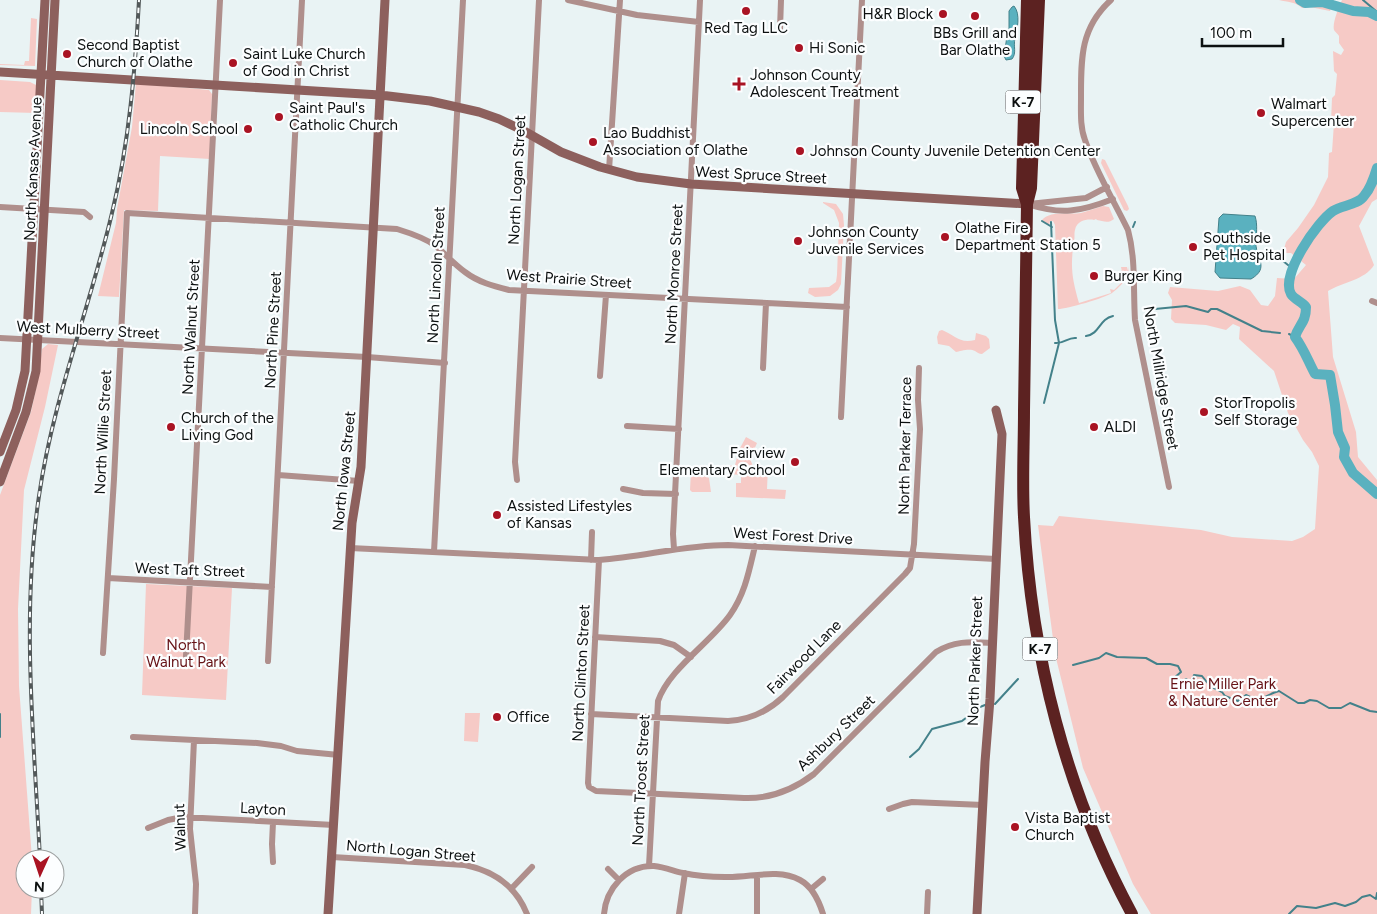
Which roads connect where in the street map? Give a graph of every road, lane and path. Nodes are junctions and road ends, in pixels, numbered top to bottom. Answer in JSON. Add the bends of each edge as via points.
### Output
{"nodes":[{"id":1,"x":45,"y":0,"type":"edge"},
{"id":2,"x":55,"y":0,"type":"edge"},
{"id":3,"x":220,"y":0,"type":"edge"},
{"id":4,"x":302,"y":0,"type":"edge"},
{"id":5,"x":385,"y":0,"type":"edge"},
{"id":6,"x":463,"y":0,"type":"edge"},
{"id":7,"x":539,"y":0,"type":"edge"},
{"id":8,"x":568,"y":0,"type":"edge"},
{"id":9,"x":620,"y":0,"type":"edge"},
{"id":10,"x":700,"y":0,"type":"edge"},
{"id":11,"x":782,"y":0,"type":"edge"},
{"id":12,"x":862,"y":0,"type":"edge"},
{"id":13,"x":1027,"y":0,"type":"edge"},
{"id":14,"x":1039,"y":0,"type":"edge"},
{"id":15,"x":1112,"y":0,"type":"edge"},
{"id":16,"x":619,"y":12,"type":"junction"},
{"id":17,"x":699,"y":22,"type":"junction"},
{"id":18,"x":780,"y":29,"type":"dead end"},
{"id":19,"x":0,"y":72,"type":"edge"},
{"id":20,"x":41,"y":74,"type":"junction"},
{"id":21,"x":52,"y":75,"type":"junction"},
{"id":22,"x":216,"y":85,"type":"junction"},
{"id":23,"x":298,"y":90,"type":"junction"},
{"id":24,"x":380,"y":95,"type":"junction"},
{"id":25,"x":457,"y":107,"type":"junction"},
{"id":26,"x":532,"y":136,"type":"junction"},
{"id":27,"x":610,"y":170,"type":"junction"},
{"id":28,"x":691,"y":184,"type":"junction"},
{"id":29,"x":1107,"y":187,"type":"junction"},
{"id":30,"x":852,"y":194,"type":"junction"},
{"id":31,"x":1113,"y":199,"type":"junction"},
{"id":32,"x":1027,"y":204,"type":"junction"},
{"id":33,"x":0,"y":207,"type":"edge"},
{"id":34,"x":34,"y":209,"type":"junction"},
{"id":35,"x":44,"y":209,"type":"junction"},
{"id":36,"x":126,"y":213,"type":"joint"},
{"id":37,"x":90,"y":216,"type":"dead end"},
{"id":38,"x":209,"y":217,"type":"junction"},
{"id":39,"x":291,"y":222,"type":"junction"},
{"id":40,"x":373,"y":227,"type":"junction"},
{"id":41,"x":449,"y":258,"type":"junction"},
{"id":42,"x":524,"y":291,"type":"junction"},
{"id":43,"x":606,"y":295,"type":"junction"},
{"id":44,"x":685,"y":299,"type":"junction"},
{"id":45,"x":766,"y":303,"type":"junction"},
{"id":46,"x":847,"y":307,"type":"junction"},
{"id":47,"x":0,"y":338,"type":"edge"},
{"id":48,"x":28,"y":339,"type":"junction"},
{"id":49,"x":38,"y":340,"type":"junction"},
{"id":50,"x":120,"y":344,"type":"junction"},
{"id":51,"x":202,"y":348,"type":"junction"},
{"id":52,"x":284,"y":353,"type":"junction"},
{"id":53,"x":367,"y":357,"type":"junction"},
{"id":54,"x":445,"y":363,"type":"junction"},
{"id":55,"x":763,"y":368,"type":"dead end"},
{"id":56,"x":919,"y":368,"type":"dead end"},
{"id":57,"x":600,"y":376,"type":"dead end"},
{"id":58,"x":996,"y":410,"type":"dead end"},
{"id":59,"x":842,"y":417,"type":"dead end"},
{"id":60,"x":626,"y":426,"type":"dead end"},
{"id":61,"x":679,"y":429,"type":"junction"},
{"id":62,"x":0,"y":452,"type":"edge"},
{"id":63,"x":278,"y":475,"type":"junction"},
{"id":64,"x":517,"y":480,"type":"dead end"},
{"id":65,"x":359,"y":481,"type":"junction"},
{"id":66,"x":0,"y":482,"type":"edge"},
{"id":67,"x":1169,"y":487,"type":"dead end"},
{"id":68,"x":623,"y":489,"type":"dead end"},
{"id":69,"x":676,"y":494,"type":"junction"},
{"id":70,"x":592,"y":532,"type":"dead end"},
{"id":71,"x":755,"y":546,"type":"junction"},
{"id":72,"x":350,"y":548,"type":"junction"},
{"id":73,"x":674,"y":549,"type":"junction"},
{"id":74,"x":434,"y":552,"type":"junction"},
{"id":75,"x":913,"y":555,"type":"junction"},
{"id":76,"x":996,"y":559,"type":"junction"},
{"id":77,"x":591,"y":560,"type":"junction"},
{"id":78,"x":599,"y":560,"type":"junction"},
{"id":79,"x":108,"y":578,"type":"junction"},
{"id":80,"x":190,"y":583,"type":"junction"},
{"id":81,"x":272,"y":586,"type":"junction"},
{"id":82,"x":595,"y":637,"type":"junction"},
{"id":83,"x":993,"y":643,"type":"junction"},
{"id":84,"x":103,"y":653,"type":"dead end"},
{"id":85,"x":186,"y":656,"type":"dead end"},
{"id":86,"x":691,"y":657,"type":"junction"},
{"id":87,"x":268,"y":661,"type":"dead end"},
{"id":88,"x":591,"y":714,"type":"junction"},
{"id":89,"x":656,"y":717,"type":"junction"},
{"id":90,"x":133,"y":737,"type":"dead end"},
{"id":91,"x":194,"y":740,"type":"junction"},
{"id":92,"x":339,"y":755,"type":"junction"},
{"id":93,"x":589,"y":787,"type":"joint"},
{"id":94,"x":652,"y":794,"type":"junction"},
{"id":95,"x":983,"y":805,"type":"junction"},
{"id":96,"x":889,"y":809,"type":"dead end"},
{"id":97,"x":190,"y":817,"type":"junction"},
{"id":98,"x":272,"y":822,"type":"junction"},
{"id":99,"x":334,"y":825,"type":"junction"},
{"id":100,"x":148,"y":828,"type":"dead end"},
{"id":101,"x":332,"y":858,"type":"junction"},
{"id":102,"x":273,"y":862,"type":"dead end"},
{"id":103,"x":649,"y":866,"type":"junction"},
{"id":104,"x":532,"y":868,"type":"dead end"},
{"id":105,"x":608,"y":869,"type":"dead end"},
{"id":106,"x":685,"y":873,"type":"junction"},
{"id":107,"x":757,"y":876,"type":"junction"},
{"id":108,"x":823,"y":878,"type":"dead end"},
{"id":109,"x":619,"y":880,"type":"junction"},
{"id":110,"x":511,"y":888,"type":"junction"},
{"id":111,"x":811,"y":889,"type":"junction"},
{"id":112,"x":928,"y":892,"type":"dead end"},
{"id":113,"x":195,"y":914,"type":"edge"},
{"id":114,"x":328,"y":914,"type":"edge"},
{"id":115,"x":527,"y":914,"type":"edge"},
{"id":116,"x":604,"y":914,"type":"edge"},
{"id":117,"x":679,"y":914,"type":"edge"},
{"id":118,"x":757,"y":914,"type":"edge"},
{"id":119,"x":823,"y":914,"type":"edge"},
{"id":120,"x":927,"y":914,"type":"edge"},
{"id":121,"x":977,"y":914,"type":"edge"},
{"id":122,"x":1132,"y":914,"type":"edge"}],
"edges":[{"from":1,"to":20,"type":"street","name":"North Kansas Avenue"},
{"from":2,"to":21,"type":"street","name":"North Kansas Avenue"},
{"from":3,"to":22,"type":"street","name":"North Walnut Street"},
{"from":4,"to":23,"type":"street","name":"North Pine Street"},
{"from":5,"to":24,"type":"street","name":"North Iowa Street"},
{"from":6,"to":25,"type":"street","name":"North Lincoln Street"},
{"from":7,"to":26,"type":"street","name":"North Logan Street"},
{"from":8,"to":16,"type":"street"},
{"from":9,"to":16,"type":"street"},
{"from":10,"to":17,"type":"street","name":"North Monroe Street"},
{"from":11,"to":18,"type":"street"},
{"from":12,"to":30,"type":"street"},
{"from":13,"to":32,"type":"highway","number":"K-7","via":[[1022,188]]},
{"from":14,"to":32,"type":"highway","number":"K-7","via":[[1031,188]]},
{"from":15,"to":29,"type":"street","name":"North Millridge Street","via":[[1095,19],[1080,62],[1083,134]]},
{"from":16,"to":17,"type":"street"},
{"from":16,"to":27,"type":"street"},
{"from":17,"to":28,"type":"street","name":"North Monroe Street"},
{"from":19,"to":20,"type":"street","name":"West Spruce Street"},
{"from":20,"to":21,"type":"street","name":"West Spruce Street"},
{"from":20,"to":34,"type":"street","name":"North Kansas Avenue"},
{"from":21,"to":22,"type":"street","name":"West Spruce Street"},
{"from":21,"to":35,"type":"street","name":"North Kansas Avenue"},
{"from":22,"to":23,"type":"street","name":"West Spruce Street"},
{"from":22,"to":38,"type":"street","name":"North Walnut Street"},
{"from":23,"to":24,"type":"street","name":"West Spruce Street"},
{"from":23,"to":39,"type":"street","name":"North Pine Street"},
{"from":24,"to":25,"type":"street","name":"West Spruce Street"},
{"from":24,"to":40,"type":"street","name":"North Iowa Street"},
{"from":25,"to":26,"type":"street","name":"West Spruce Street","via":[[479,112]]},
{"from":25,"to":41,"type":"street","name":"North Lincoln Street"},
{"from":26,"to":27,"type":"street","name":"West Spruce Street","via":[[562,152]]},
{"from":26,"to":42,"type":"street","name":"North Logan Street"},
{"from":27,"to":28,"type":"street","name":"West Spruce Street"},
{"from":28,"to":30,"type":"street","name":"West Spruce Street"},
{"from":28,"to":44,"type":"street","name":"North Monroe Street"},
{"from":29,"to":31,"type":"street","name":"North Millridge Street"},
{"from":29,"to":32,"type":"street","via":[[1077,200]]},
{"from":30,"to":32,"type":"street","name":"West Spruce Street"},
{"from":30,"to":46,"type":"street"},
{"from":31,"to":32,"type":"street","via":[[1071,211],[1048,210]]},
{"from":31,"to":67,"type":"street","name":"North Millridge Street","via":[[1132,244],[1135,320]]},
{"from":32,"to":122,"type":"highway","number":"K-7","via":[[1023,482],[1029,576],[1042,660],[1061,744],[1110,873]]},
{"from":33,"to":34,"type":"street"},
{"from":34,"to":35,"type":"street"},
{"from":34,"to":48,"type":"street","name":"North Kansas Avenue"},
{"from":35,"to":37,"type":"street","via":[[84,212]]},
{"from":35,"to":49,"type":"street","name":"North Kansas Avenue"},
{"from":36,"to":38,"type":"street","name":"West Prairie Street"},
{"from":36,"to":50,"type":"street","name":"North Willie Street"},
{"from":38,"to":39,"type":"street","name":"West Prairie Street"},
{"from":38,"to":51,"type":"street","name":"North Walnut Street"},
{"from":39,"to":40,"type":"street","name":"West Prairie Street"},
{"from":39,"to":52,"type":"street","name":"North Pine Street"},
{"from":40,"to":41,"type":"street","name":"West Prairie Street","via":[[410,233],[432,243]]},
{"from":40,"to":53,"type":"street","name":"North Iowa Street"},
{"from":41,"to":42,"type":"street","name":"West Prairie Street","via":[[478,280]]},
{"from":41,"to":54,"type":"street","name":"North Lincoln Street"},
{"from":42,"to":43,"type":"street","name":"West Prairie Street"},
{"from":42,"to":64,"type":"street","name":"North Logan Street","via":[[515,462]]},
{"from":43,"to":44,"type":"street","name":"West Prairie Street"},
{"from":43,"to":57,"type":"street"},
{"from":44,"to":45,"type":"street","name":"West Prairie Street"},
{"from":44,"to":61,"type":"street","name":"North Monroe Street"},
{"from":45,"to":46,"type":"street","name":"West Prairie Street"},
{"from":45,"to":55,"type":"street"},
{"from":46,"to":59,"type":"street"},
{"from":47,"to":48,"type":"street","name":"West Mulberry Street"},
{"from":48,"to":49,"type":"street","name":"West Mulberry Street"},
{"from":48,"to":62,"type":"street","name":"North Kansas Avenue","via":[[22,388]]},
{"from":49,"to":50,"type":"street","name":"West Mulberry Street"},
{"from":49,"to":66,"type":"street","name":"North Kansas Avenue","via":[[26,412]]},
{"from":50,"to":51,"type":"street","name":"West Mulberry Street"},
{"from":50,"to":79,"type":"street","name":"North Willie Street"},
{"from":51,"to":52,"type":"street","name":"West Mulberry Street"},
{"from":51,"to":80,"type":"street","name":"North Walnut Street"},
{"from":52,"to":53,"type":"street","name":"West Mulberry Street"},
{"from":52,"to":63,"type":"street","name":"North Pine Street"},
{"from":53,"to":54,"type":"street","name":"West Mulberry Street"},
{"from":53,"to":65,"type":"street","name":"North Iowa Street"},
{"from":54,"to":74,"type":"street","name":"North Lincoln Street"},
{"from":56,"to":75,"type":"street","name":"North Parker Terrace","via":[[920,429]]},
{"from":58,"to":76,"type":"street","name":"North Parker Street","via":[[1002,434]]},
{"from":60,"to":61,"type":"street"},
{"from":61,"to":69,"type":"street","name":"North Monroe Street"},
{"from":63,"to":65,"type":"street"},
{"from":63,"to":81,"type":"street","name":"North Pine Street"},
{"from":65,"to":72,"type":"street","name":"North Iowa Street"},
{"from":68,"to":69,"type":"street"},
{"from":69,"to":73,"type":"street","name":"North Monroe Street"},
{"from":70,"to":77,"type":"street"},
{"from":71,"to":73,"type":"street","name":"West Forest Drive","via":[[707,545]]},
{"from":71,"to":75,"type":"street","name":"West Forest Drive"},
{"from":71,"to":86,"type":"street","name":"North Troost Street","via":[[746,585],[738,602]]},
{"from":72,"to":74,"type":"street","name":"West Forest Drive"},
{"from":72,"to":92,"type":"street","name":"North Iowa Street"},
{"from":73,"to":78,"type":"street","name":"West Forest Drive"},
{"from":74,"to":77,"type":"street","name":"West Forest Drive"},
{"from":75,"to":76,"type":"street","name":"West Forest Drive"},
{"from":75,"to":89,"type":"street","name":"Fairwood Lane","via":[[905,574],[769,709],[735,720]]},
{"from":76,"to":83,"type":"street","name":"North Parker Street"},
{"from":77,"to":78,"type":"street","name":"West Forest Drive"},
{"from":78,"to":82,"type":"street","name":"North Clinton Street"},
{"from":79,"to":80,"type":"street","name":"West Taft Street"},
{"from":79,"to":84,"type":"street","name":"North Willie Street"},
{"from":80,"to":81,"type":"street","name":"West Taft Street"},
{"from":80,"to":85,"type":"street","name":"North Walnut Street"},
{"from":81,"to":87,"type":"street","name":"North Pine Street"},
{"from":82,"to":86,"type":"street","via":[[660,641]]},
{"from":82,"to":88,"type":"street","name":"North Clinton Street"},
{"from":83,"to":94,"type":"street","name":"Ashbury Street","via":[[960,642],[936,652],[814,774],[792,789],[753,798]]},
{"from":83,"to":95,"type":"street","name":"North Parker Street"},
{"from":86,"to":89,"type":"street","name":"North Troost Street","via":[[665,685],[658,700]]},
{"from":88,"to":89,"type":"street","name":"Fairwood Lane"},
{"from":88,"to":93,"type":"street","name":"North Clinton Street"},
{"from":89,"to":94,"type":"street","name":"North Troost Street"},
{"from":90,"to":91,"type":"street"},
{"from":91,"to":92,"type":"street","via":[[257,743]]},
{"from":91,"to":97,"type":"street","name":"Walnut"},
{"from":92,"to":99,"type":"street","name":"North Iowa Street"},
{"from":93,"to":94,"type":"street","name":"Ashbury Street","via":[[596,791]]},
{"from":94,"to":103,"type":"street","name":"North Troost Street"},
{"from":95,"to":96,"type":"street","via":[[912,802]]},
{"from":95,"to":121,"type":"street","name":"North Parker Street"},
{"from":97,"to":98,"type":"street","name":"Layton"},
{"from":97,"to":100,"type":"street","name":"Layton","via":[[168,820]]},
{"from":97,"to":113,"type":"street","name":"Walnut","via":[[196,884]]},
{"from":98,"to":99,"type":"street","name":"Layton"},
{"from":98,"to":102,"type":"street"},
{"from":99,"to":101,"type":"street","name":"North Iowa Street"},
{"from":101,"to":110,"type":"street","name":"North Logan Street","via":[[466,865],[493,874]]},
{"from":101,"to":114,"type":"street","name":"North Iowa Street"},
{"from":103,"to":106,"type":"street"},
{"from":103,"to":109,"type":"street"},
{"from":104,"to":110,"type":"street"},
{"from":105,"to":109,"type":"street"},
{"from":106,"to":107,"type":"street"},
{"from":106,"to":117,"type":"street"},
{"from":107,"to":111,"type":"street","via":[[790,876]]},
{"from":107,"to":118,"type":"street"},
{"from":108,"to":111,"type":"street"},
{"from":109,"to":116,"type":"street","via":[[608,897]]},
{"from":110,"to":115,"type":"street","name":"North Logan Street"},
{"from":111,"to":119,"type":"street"},
{"from":112,"to":120,"type":"street"}]}
